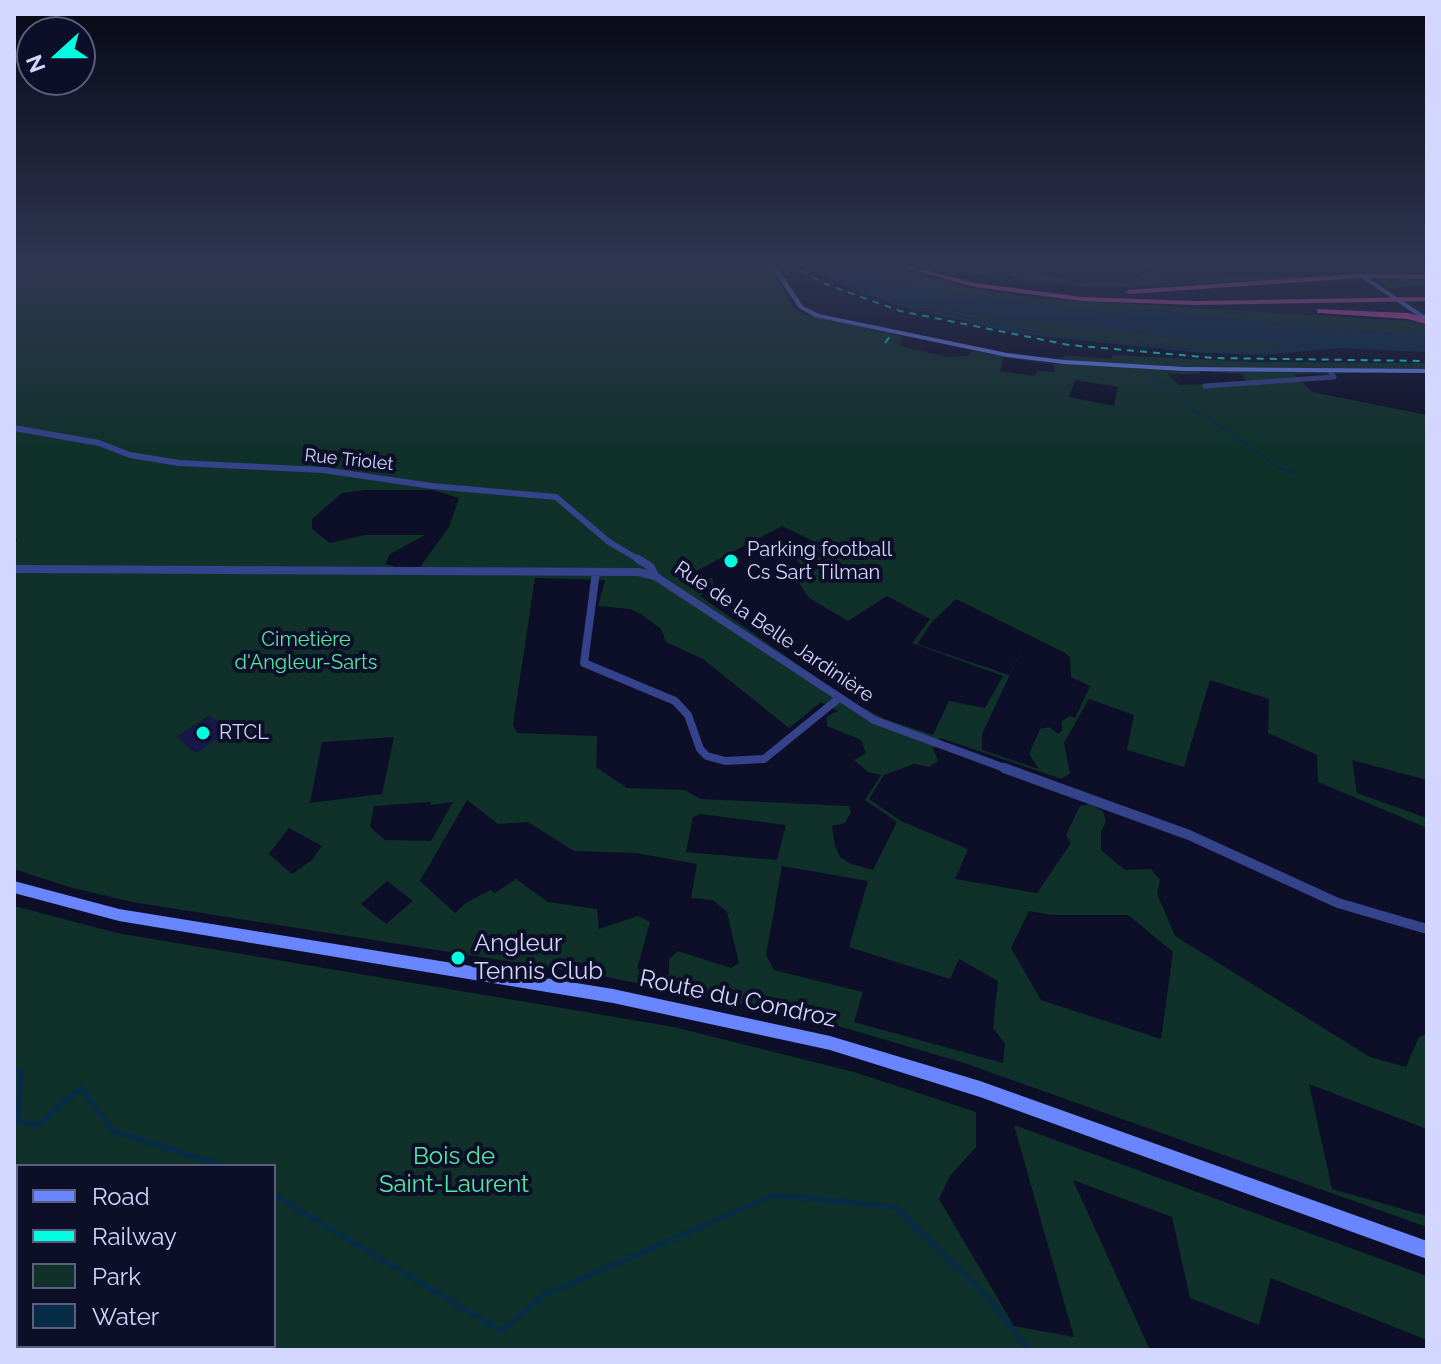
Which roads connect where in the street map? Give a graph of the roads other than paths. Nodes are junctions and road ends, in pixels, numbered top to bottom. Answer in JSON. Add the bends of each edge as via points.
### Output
{"nodes":[{"id":1,"x":876,"y":329,"type":"edge"},
{"id":2,"x":1427,"y":371,"type":"edge"},
{"id":3,"x":1330,"y":372,"type":"junction"},
{"id":4,"x":1205,"y":386,"type":"dead end"},
{"id":5,"x":14,"y":428,"type":"edge"},
{"id":6,"x":14,"y":569,"type":"edge"},
{"id":7,"x":596,"y":572,"type":"junction"},
{"id":8,"x":655,"y":576,"type":"junction"},
{"id":9,"x":838,"y":699,"type":"junction"},
{"id":10,"x":14,"y":887,"type":"edge"},
{"id":11,"x":1427,"y":929,"type":"edge"},
{"id":12,"x":1427,"y":1250,"type":"edge"}],
"edges":[{"from":1,"to":3,"type":"main road","via":[[1064,362]]},
{"from":2,"to":3,"type":"main road"},
{"from":3,"to":4,"type":"street","via":[[1334,377]]},
{"from":5,"to":8,"type":"street","name":"Rue Triolet","via":[[179,463],[314,469],[556,497],[609,542],[651,567]]},
{"from":6,"to":7,"type":"street","name":"Rue de la Belle Jardinière"},
{"from":7,"to":8,"type":"street","name":"Rue de la Belle Jardinière"},
{"from":7,"to":9,"type":"street","via":[[584,663],[675,701],[688,715],[707,756],[725,761],[764,759]]},
{"from":8,"to":9,"type":"street","name":"Rue de la Belle Jardinière"},
{"from":9,"to":11,"type":"street","name":"Rue de la Belle Jardinière","via":[[874,720],[1189,835],[1338,903]]},
{"from":10,"to":12,"type":"main road","name":"Route du Condroz","via":[[119,915],[613,996],[819,1040],[980,1089]]}]}
